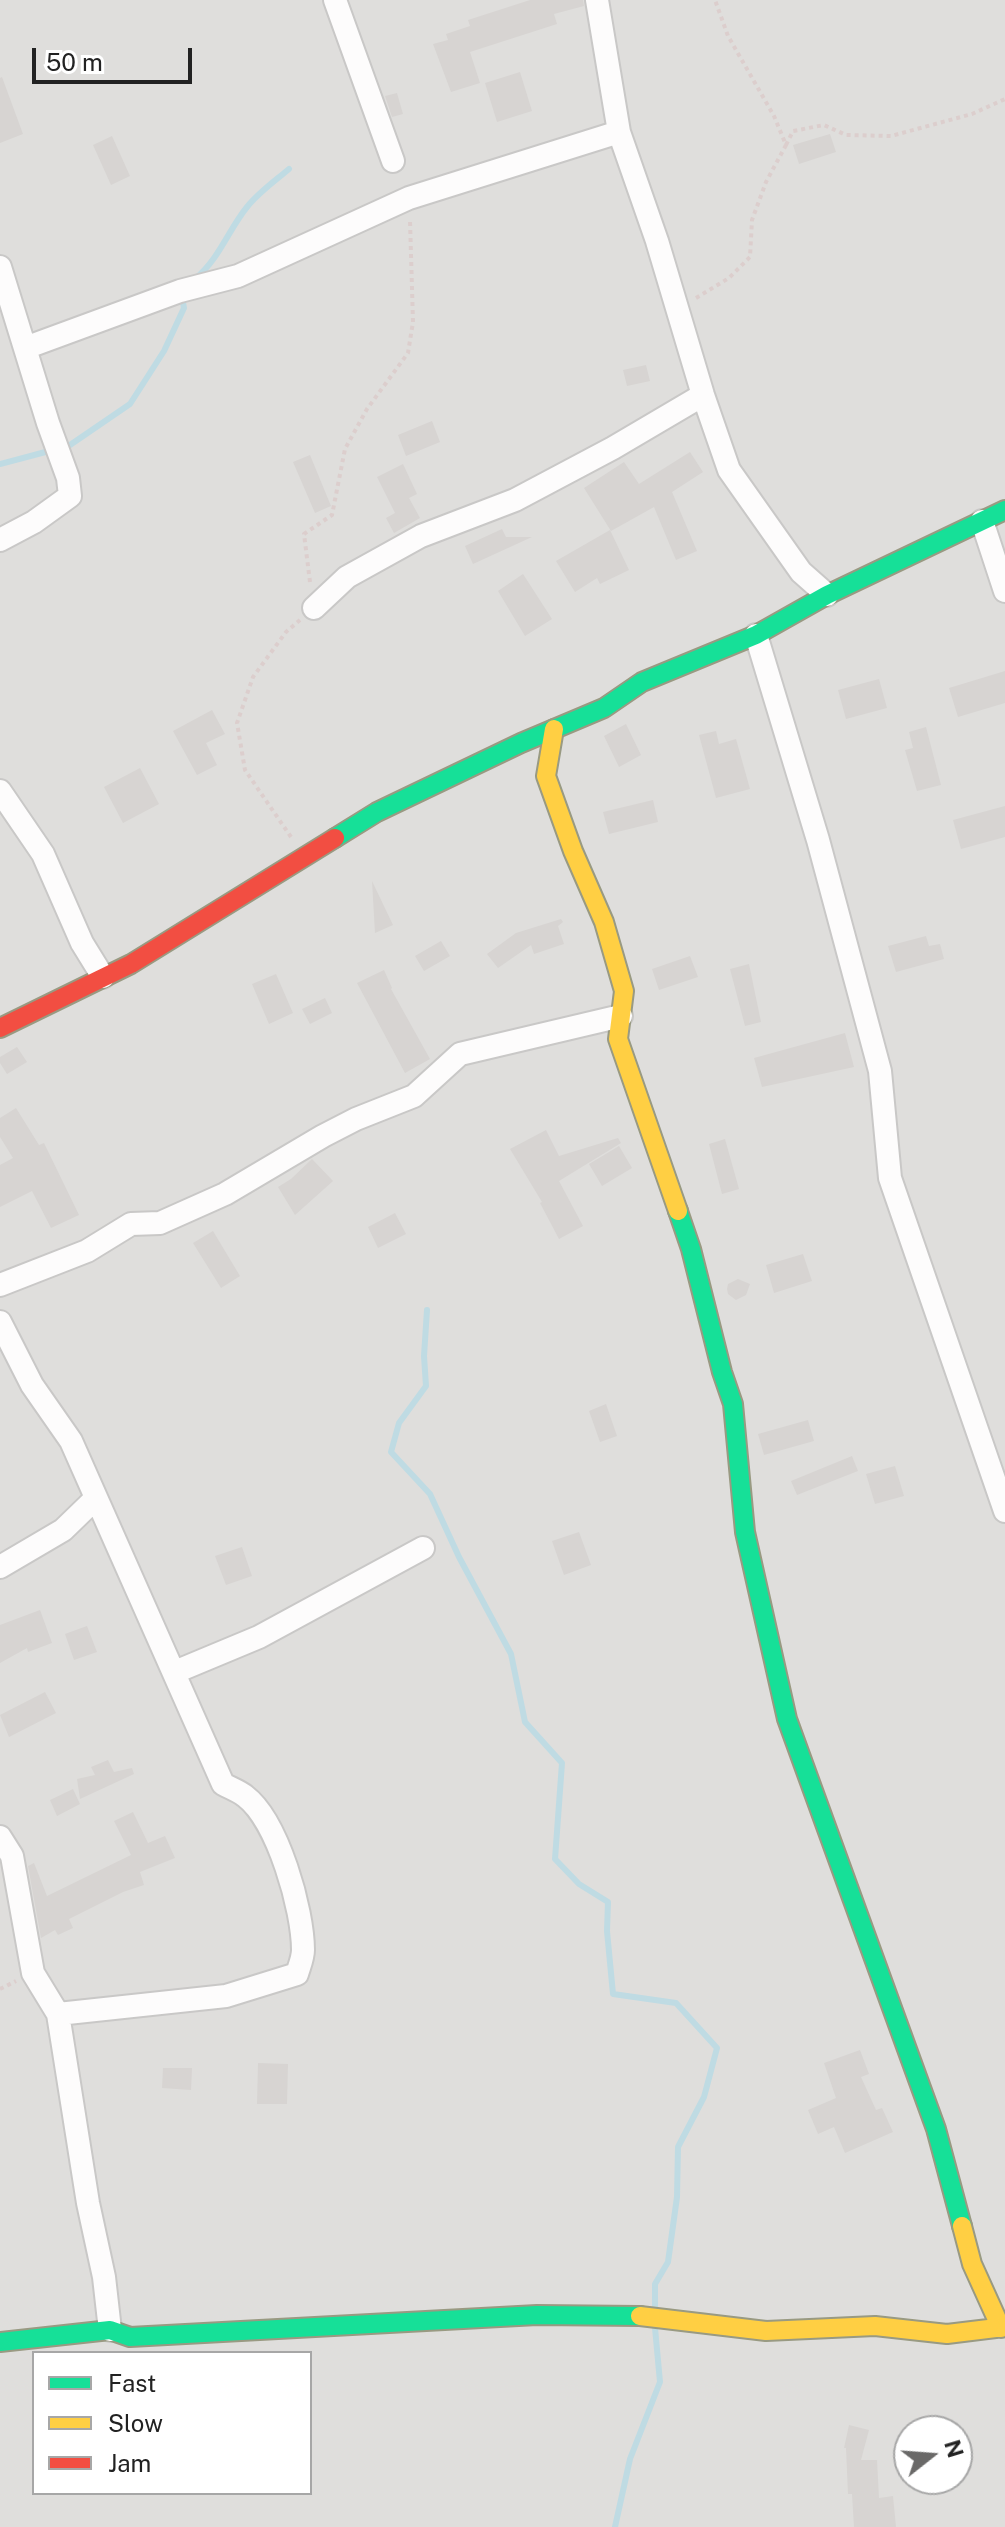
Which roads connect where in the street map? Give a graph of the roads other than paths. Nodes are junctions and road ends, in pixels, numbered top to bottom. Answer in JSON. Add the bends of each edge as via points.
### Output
{"nodes":[{"id":1,"x":335,"y":0,"type":"edge"},
{"id":2,"x":597,"y":0,"type":"edge"},
{"id":3,"x":619,"y":132,"type":"junction"},
{"id":4,"x":393,"y":161,"type":"dead end"},
{"id":5,"x":0,"y":267,"type":"edge"},
{"id":6,"x":25,"y":348,"type":"junction"},
{"id":7,"x":703,"y":395,"type":"junction"},
{"id":8,"x":1005,"y":510,"type":"edge"},
{"id":9,"x":982,"y":521,"type":"junction"},
{"id":10,"x":0,"y":540,"type":"edge"},
{"id":11,"x":1005,"y":591,"type":"edge"},
{"id":12,"x":827,"y":595,"type":"junction"},
{"id":13,"x":314,"y":608,"type":"road end"},
{"id":14,"x":756,"y":635,"type":"junction"},
{"id":15,"x":554,"y":729,"type":"junction"},
{"id":16,"x":0,"y":791,"type":"edge"},
{"id":17,"x":103,"y":977,"type":"junction"},
{"id":18,"x":621,"y":1016,"type":"junction"},
{"id":19,"x":0,"y":1028,"type":"edge"},
{"id":20,"x":0,"y":1285,"type":"edge"},
{"id":21,"x":0,"y":1322,"type":"edge"},
{"id":22,"x":95,"y":1499,"type":"junction"},
{"id":23,"x":1005,"y":1511,"type":"edge"},
{"id":24,"x":423,"y":1548,"type":"dead end"},
{"id":25,"x":0,"y":1567,"type":"edge"},
{"id":26,"x":175,"y":1672,"type":"junction"},
{"id":27,"x":0,"y":1837,"type":"edge"},
{"id":28,"x":58,"y":2014,"type":"junction"},
{"id":29,"x":1003,"y":2328,"type":"edge"},
{"id":30,"x":110,"y":2330,"type":"junction"},
{"id":31,"x":0,"y":2342,"type":"edge"}],
"edges":[{"from":1,"to":4,"type":"street"},
{"from":2,"to":3,"type":"street"},
{"from":3,"to":6,"type":"street","via":[[409,198],[238,276],[180,291]]},
{"from":3,"to":7,"type":"street"},
{"from":5,"to":6,"type":"street"},
{"from":6,"to":10,"type":"street","via":[[70,496]]},
{"from":7,"to":12,"type":"street","via":[[729,470],[801,572]]},
{"from":7,"to":13,"type":"street","via":[[515,500],[421,536],[347,577]]},
{"from":8,"to":9,"type":"street"},
{"from":9,"to":11,"type":"street"},
{"from":9,"to":12,"type":"street"},
{"from":12,"to":14,"type":"street"},
{"from":14,"to":15,"type":"street","via":[[642,682],[604,708]]},
{"from":14,"to":23,"type":"street","via":[[880,1071],[890,1178]]},
{"from":15,"to":17,"type":"street","via":[[377,812]]},
{"from":15,"to":18,"type":"street","via":[[546,776],[604,922],[624,991]]},
{"from":16,"to":17,"type":"street","via":[[43,854]]},
{"from":17,"to":19,"type":"street"},
{"from":18,"to":20,"type":"street","via":[[460,1054],[414,1096],[323,1136],[225,1194],[160,1223],[131,1224],[87,1251]]},
{"from":18,"to":29,"type":"street","via":[[618,1039],[691,1249],[733,1404],[745,1532],[787,1719],[936,2129],[972,2264]]},
{"from":21,"to":22,"type":"street","via":[[32,1385],[71,1441]]},
{"from":22,"to":25,"type":"street","via":[[63,1530]]},
{"from":22,"to":26,"type":"street"},
{"from":24,"to":26,"type":"street","via":[[259,1637]]},
{"from":26,"to":28,"type":"street","via":[[223,1784],[246,1796],[272,1831],[299,1916],[304,1953],[297,1974],[226,1996]]},
{"from":27,"to":28,"type":"street","via":[[12,1856],[33,1973]]},
{"from":28,"to":30,"type":"street"},
{"from":29,"to":30,"type":"street","via":[[947,2334],[875,2326],[766,2331],[643,2316],[537,2315],[130,2337]]},
{"from":30,"to":31,"type":"street"}]}
